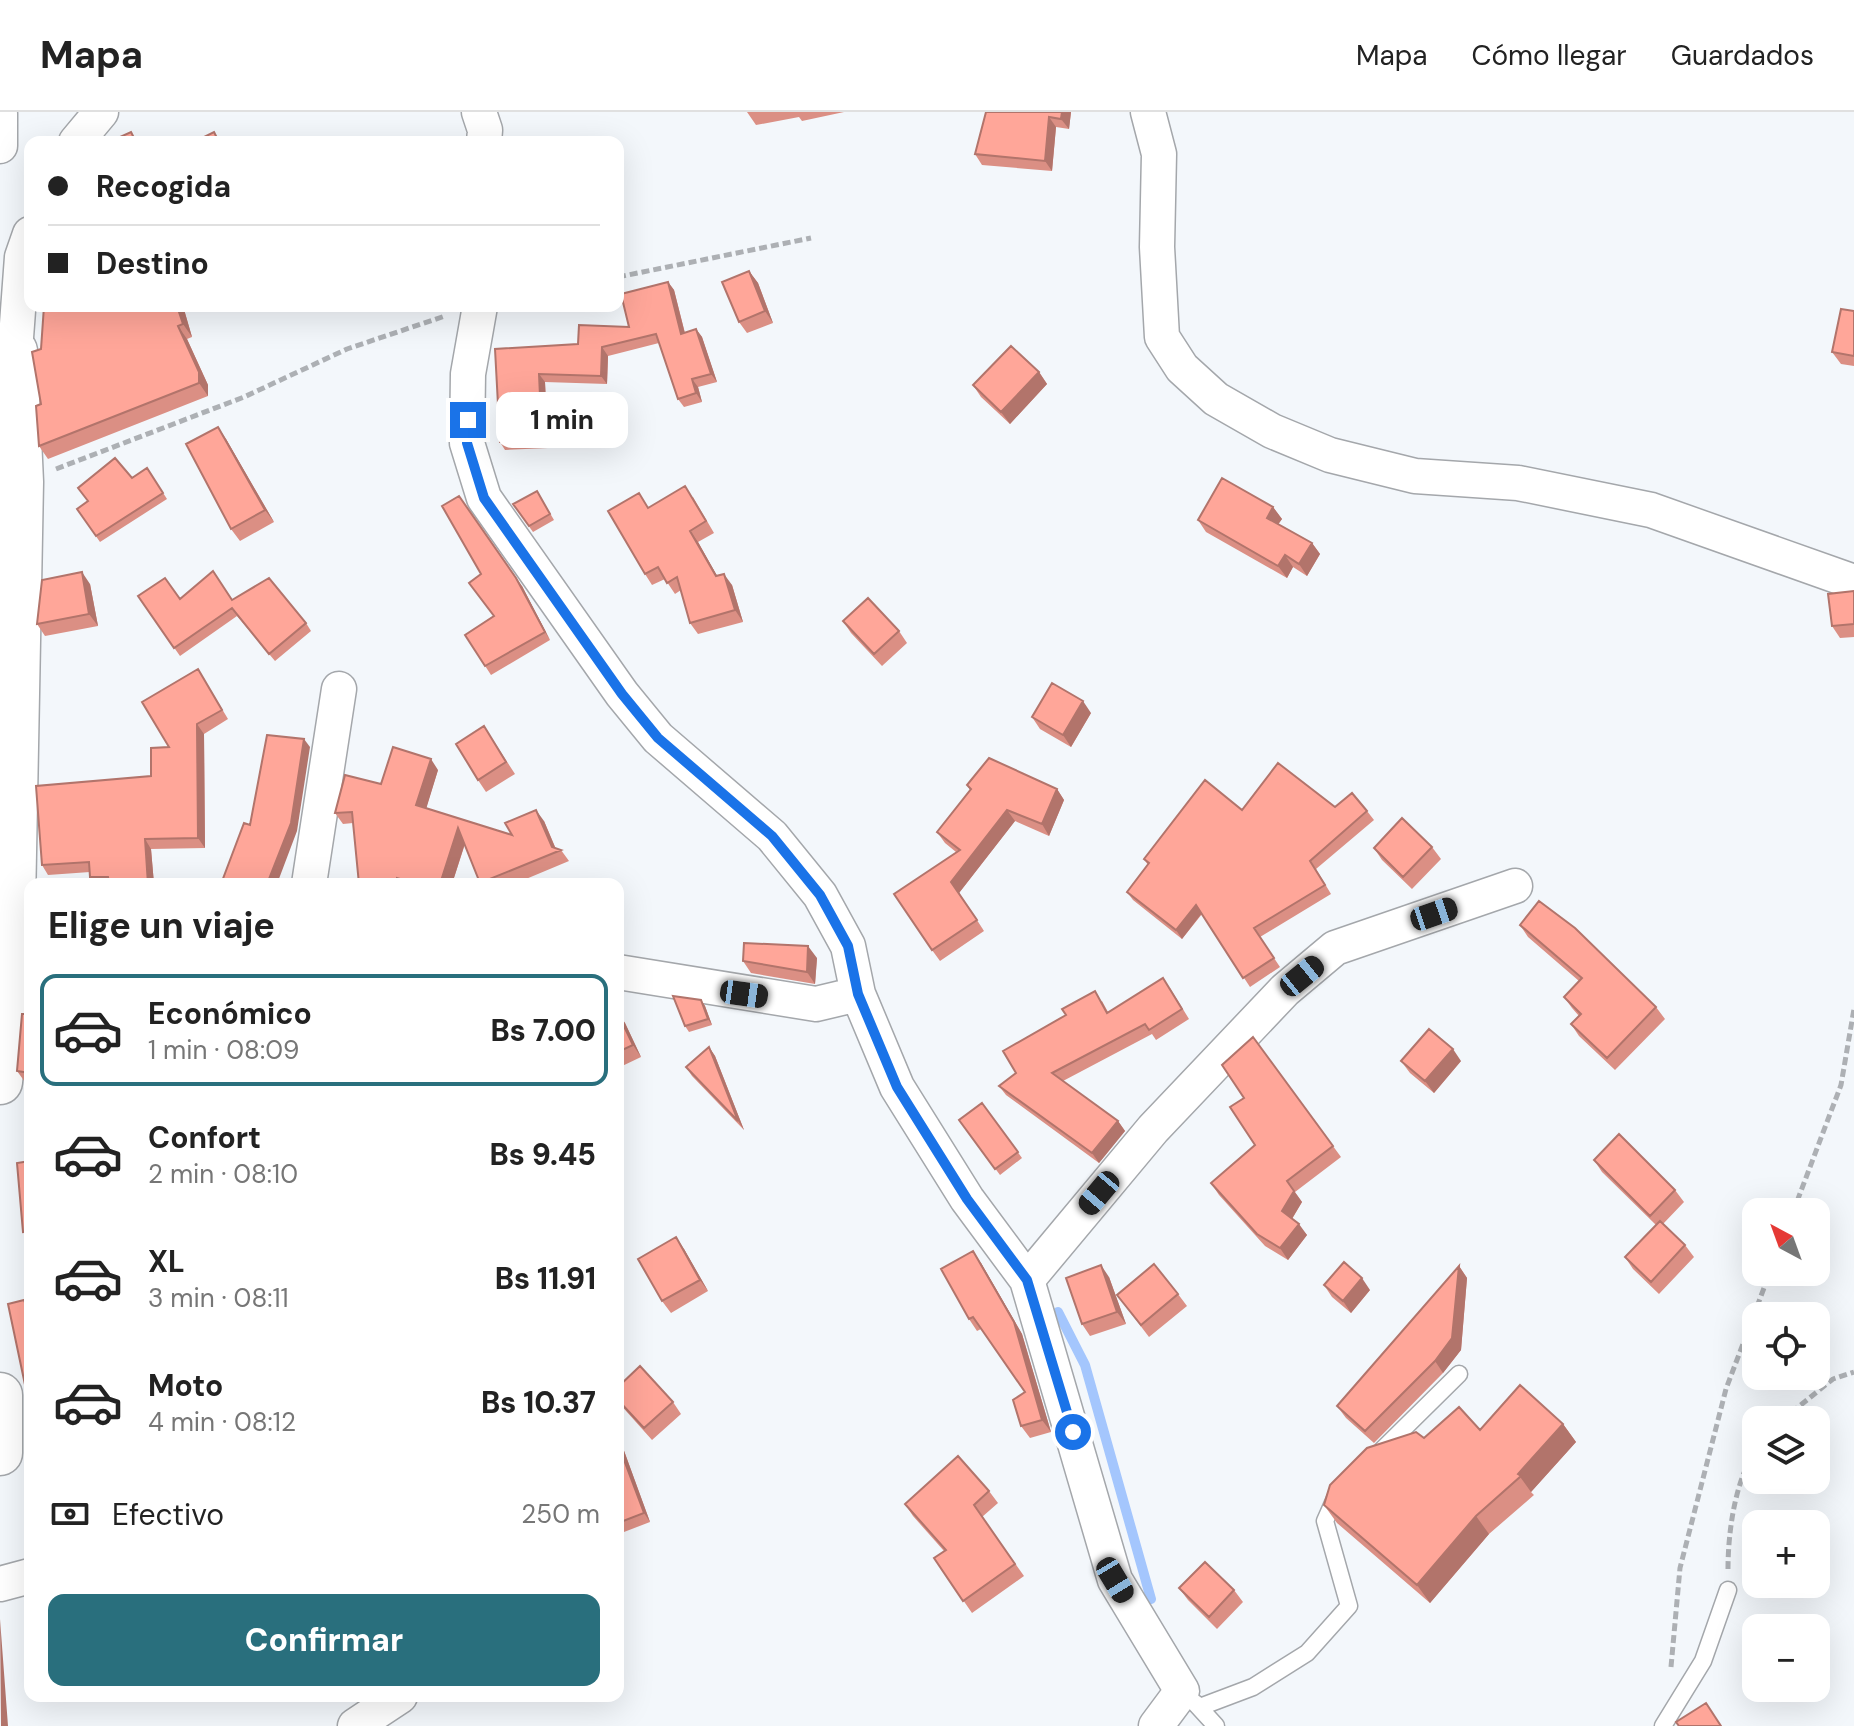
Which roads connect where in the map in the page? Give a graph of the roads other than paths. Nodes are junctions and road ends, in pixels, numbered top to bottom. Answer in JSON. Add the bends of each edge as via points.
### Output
{"nodes":[{"id":1,"x":101,"y":112,"type":"edge"},
{"id":2,"x":479,"y":112,"type":"edge"},
{"id":3,"x":1148,"y":112,"type":"edge"},
{"id":4,"x":0,"y":114,"type":"edge"},
{"id":5,"x":0,"y":122,"type":"edge"},
{"id":6,"x":81,"y":136,"type":"edge"},
{"id":7,"x":484,"y":136,"type":"edge"},
{"id":8,"x":0,"y":146,"type":"edge"},
{"id":9,"x":24,"y":251,"type":"edge"},
{"id":10,"x":470,"y":312,"type":"edge"},
{"id":11,"x":5,"y":344,"type":"edge"},
{"id":12,"x":1854,"y":582,"type":"edge"},
{"id":13,"x":339,"y":689,"type":"dead end"},
{"id":14,"x":310,"y":878,"type":"edge"},
{"id":15,"x":1515,"y":886,"type":"dead end"},
{"id":16,"x":21,"y":958,"type":"edge"},
{"id":17,"x":624,"y":973,"type":"edge"},
{"id":18,"x":858,"y":994,"type":"junction"},
{"id":19,"x":0,"y":1082,"type":"edge"},
{"id":20,"x":1027,"y":1280,"type":"junction"},
{"id":21,"x":1459,"y":1374,"type":"dead end"},
{"id":22,"x":0,"y":1395,"type":"edge"},
{"id":23,"x":0,"y":1453,"type":"edge"},
{"id":24,"x":1368,"y":1461,"type":"edge"},
{"id":25,"x":1350,"y":1478,"type":"edge"},
{"id":26,"x":24,"y":1578,"type":"edge"},
{"id":27,"x":0,"y":1584,"type":"edge"},
{"id":28,"x":1728,"y":1590,"type":"road end"},
{"id":29,"x":1191,"y":1699,"type":"junction"},
{"id":30,"x":391,"y":1702,"type":"edge"},
{"id":31,"x":1665,"y":1725,"type":"edge"},
{"id":32,"x":355,"y":1726,"type":"edge"},
{"id":33,"x":1156,"y":1726,"type":"edge"},
{"id":34,"x":1216,"y":1726,"type":"edge"}],
"edges":[{"from":1,"to":6,"type":"street"},
{"from":2,"to":7,"type":"street"},
{"from":3,"to":12,"type":"street","via":[[1159,154],[1162,337],[1182,368],[1216,399],[1272,431],[1330,455],[1415,476],[1518,483],[1651,510]]},
{"from":4,"to":5,"type":"street"},
{"from":5,"to":8,"type":"street"},
{"from":9,"to":11,"type":"street"},
{"from":10,"to":18,"type":"street","via":[[467,443],[484,498],[658,738],[772,836],[820,895],[848,946]]},
{"from":11,"to":16,"type":"street","via":[[21,482]]},
{"from":13,"to":14,"type":"street"},
{"from":15,"to":20,"type":"street","via":[[1335,948],[1285,990],[1153,1129]]},
{"from":16,"to":19,"type":"street"},
{"from":17,"to":18,"type":"street","via":[[816,1004]]},
{"from":18,"to":20,"type":"street","via":[[897,1087],[967,1199]]},
{"from":20,"to":29,"type":"street","via":[[1115,1580]]},
{"from":21,"to":24,"type":"lane"},
{"from":22,"to":23,"type":"street"},
{"from":25,"to":29,"type":"lane","via":[[1333,1498],[1325,1521],[1349,1606],[1307,1653],[1253,1687]]},
{"from":26,"to":27,"type":"street"},
{"from":28,"to":31,"type":"lane","via":[[1703,1661]]},
{"from":29,"to":33,"type":"street"},
{"from":29,"to":34,"type":"lane"},
{"from":30,"to":32,"type":"street"}]}
